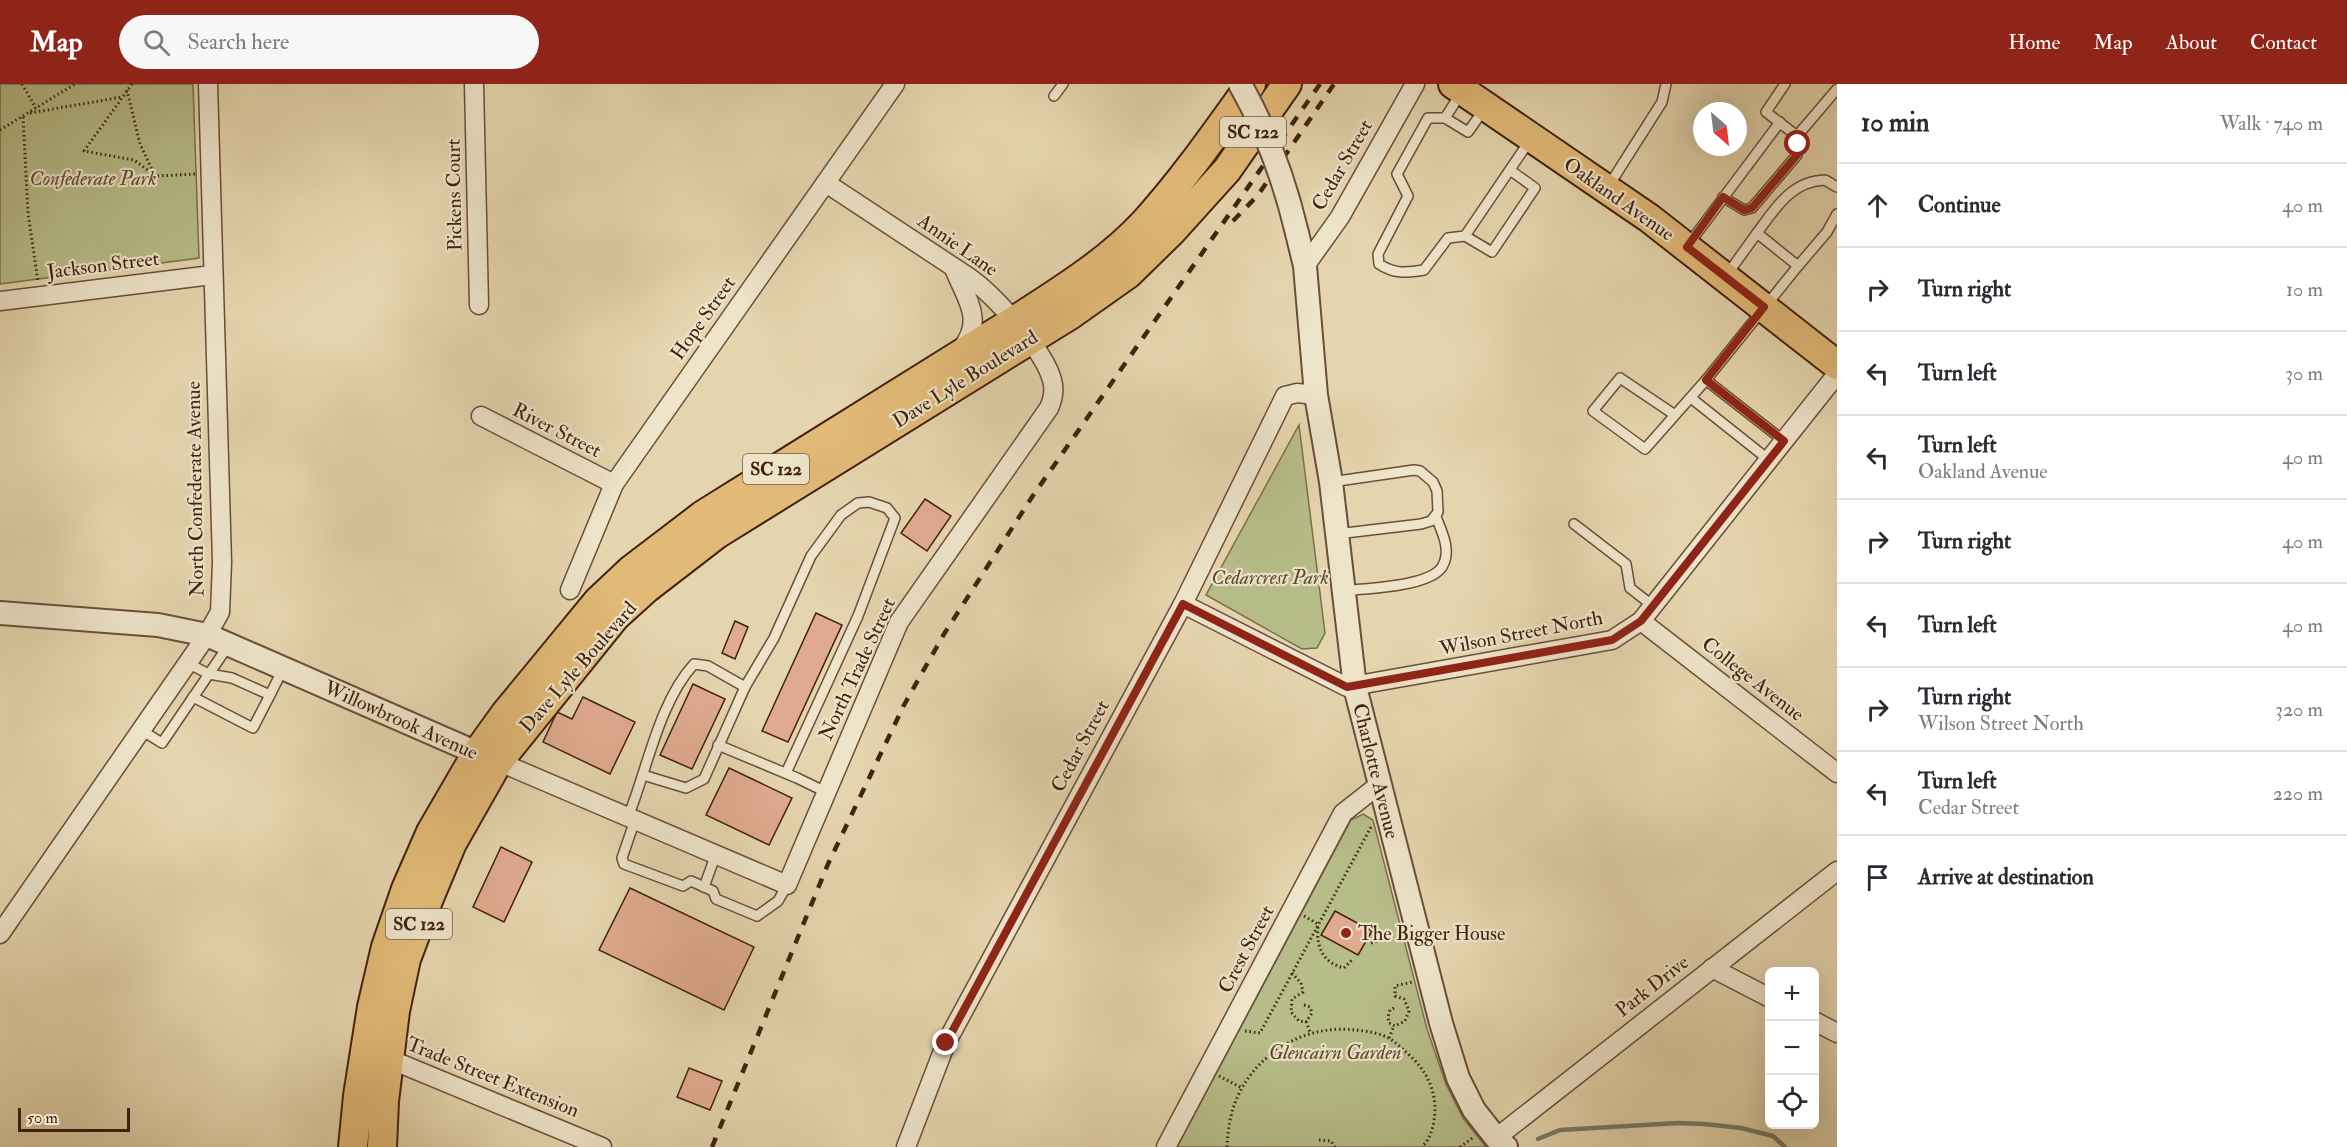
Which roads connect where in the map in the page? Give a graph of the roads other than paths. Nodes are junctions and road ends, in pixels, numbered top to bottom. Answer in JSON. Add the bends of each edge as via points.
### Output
{"nodes":[{"id":1,"x":208,"y":84,"type":"edge"},
{"id":2,"x":474,"y":84,"type":"edge"},
{"id":3,"x":895,"y":84,"type":"edge"},
{"id":4,"x":1063,"y":84,"type":"edge"},
{"id":5,"x":1240,"y":84,"type":"edge"},
{"id":6,"x":1251,"y":84,"type":"edge"},
{"id":7,"x":1287,"y":84,"type":"edge"},
{"id":8,"x":1415,"y":84,"type":"edge"},
{"id":9,"x":1666,"y":84,"type":"edge"},
{"id":10,"x":1785,"y":84,"type":"edge"},
{"id":11,"x":1458,"y":87,"type":"edge"},
{"id":12,"x":1837,"y":89,"type":"edge"},
{"id":13,"x":1054,"y":96,"type":"dead end"},
{"id":14,"x":1486,"y":106,"type":"junction"},
{"id":15,"x":1445,"y":118,"type":"junction"},
{"id":16,"x":1780,"y":122,"type":"junction"},
{"id":17,"x":1797,"y":136,"type":"junction"},
{"id":18,"x":1532,"y":138,"type":"junction"},
{"id":19,"x":1510,"y":170,"type":"junction"},
{"id":20,"x":826,"y":183,"type":"junction"},
{"id":21,"x":1837,"y":187,"type":"edge"},
{"id":22,"x":1607,"y":189,"type":"junction"},
{"id":23,"x":1723,"y":197,"type":"junction"},
{"id":24,"x":1837,"y":214,"type":"edge"},
{"id":25,"x":1757,"y":233,"type":"junction"},
{"id":26,"x":1465,"y":236,"type":"junction"},
{"id":27,"x":1687,"y":247,"type":"junction"},
{"id":28,"x":1305,"y":266,"type":"junction"},
{"id":29,"x":1798,"y":266,"type":"junction"},
{"id":30,"x":954,"y":268,"type":"junction"},
{"id":31,"x":212,"y":275,"type":"junction"},
{"id":32,"x":1725,"y":277,"type":"junction"},
{"id":33,"x":0,"y":301,"type":"edge"},
{"id":34,"x":479,"y":305,"type":"dead end"},
{"id":35,"x":1764,"y":307,"type":"junction"},
{"id":36,"x":1021,"y":331,"type":"junction"},
{"id":37,"x":956,"y":357,"type":"junction"},
{"id":38,"x":1837,"y":365,"type":"edge"},
{"id":39,"x":1837,"y":374,"type":"edge"},
{"id":40,"x":1706,"y":380,"type":"junction"},
{"id":41,"x":1316,"y":395,"type":"junction"},
{"id":42,"x":1691,"y":398,"type":"junction"},
{"id":43,"x":1675,"y":415,"type":"junction"},
{"id":44,"x":481,"y":416,"type":"dead end"},
{"id":45,"x":1035,"y":429,"type":"joint"},
{"id":46,"x":1784,"y":441,"type":"junction"},
{"id":47,"x":1769,"y":460,"type":"junction"},
{"id":48,"x":1331,"y":482,"type":"junction"},
{"id":49,"x":614,"y":484,"type":"junction"},
{"id":50,"x":1436,"y":517,"type":"junction"},
{"id":51,"x":1574,"y":524,"type":"dead end"},
{"id":52,"x":1337,"y":534,"type":"junction"},
{"id":53,"x":570,"y":590,"type":"dead end"},
{"id":54,"x":1344,"y":591,"type":"junction"},
{"id":55,"x":1183,"y":604,"type":"junction"},
{"id":56,"x":1653,"y":606,"type":"junction"},
{"id":57,"x":0,"y":613,"type":"edge"},
{"id":58,"x":1641,"y":621,"type":"junction"},
{"id":59,"x":207,"y":635,"type":"junction"},
{"id":60,"x":229,"y":645,"type":"junction"},
{"id":61,"x":187,"y":663,"type":"junction"},
{"id":62,"x":283,"y":668,"type":"junction"},
{"id":63,"x":209,"y":674,"type":"junction"},
{"id":64,"x":745,"y":687,"type":"junction"},
{"id":65,"x":1355,"y":687,"type":"junction"},
{"id":66,"x":270,"y":695,"type":"junction"},
{"id":67,"x":193,"y":697,"type":"junction"},
{"id":68,"x":141,"y":730,"type":"junction"},
{"id":69,"x":718,"y":745,"type":"junction"},
{"id":70,"x":488,"y":757,"type":"junction"},
{"id":71,"x":786,"y":773,"type":"junction"},
{"id":72,"x":1837,"y":773,"type":"edge"},
{"id":73,"x":643,"y":775,"type":"junction"},
{"id":74,"x":1380,"y":784,"type":"junction"},
{"id":75,"x":826,"y":792,"type":"junction"},
{"id":76,"x":631,"y":818,"type":"junction"},
{"id":77,"x":716,"y":854,"type":"junction"},
{"id":78,"x":1837,"y":871,"type":"edge"},
{"id":79,"x":787,"y":885,"type":"junction"},
{"id":80,"x":704,"y":887,"type":"junction"},
{"id":81,"x":0,"y":934,"type":"edge"},
{"id":82,"x":1712,"y":968,"type":"junction"},
{"id":83,"x":1765,"y":995,"type":"edge"},
{"id":84,"x":1819,"y":1023,"type":"edge"},
{"id":85,"x":1837,"y":1033,"type":"edge"},
{"id":86,"x":377,"y":1055,"type":"junction"},
{"id":87,"x":1501,"y":1142,"type":"edge"},
{"id":88,"x":353,"y":1147,"type":"edge"},
{"id":89,"x":382,"y":1147,"type":"edge"},
{"id":90,"x":602,"y":1147,"type":"edge"},
{"id":91,"x":906,"y":1147,"type":"edge"},
{"id":92,"x":1166,"y":1147,"type":"edge"}],
"edges":[{"from":1,"to":31,"type":"street","name":"North Confederate Avenue"},
{"from":2,"to":34,"type":"street","name":"Pickens Court"},
{"from":3,"to":20,"type":"street","name":"Hope Street"},
{"from":4,"to":13,"type":"lane"},
{"from":5,"to":28,"type":"street","name":"Charlotte Avenue","bridge":true,"via":[[1289,197]]},
{"from":6,"to":36,"type":"main road","name":"Dave Lyle Boulevard","number":"SC 122","via":[[1145,222]]},
{"from":7,"to":36,"type":"main road","name":"Dave Lyle Boulevard","number":"SC 122","via":[[1227,170],[1153,252],[1101,294]]},
{"from":8,"to":28,"type":"street","name":"Cedar Street","via":[[1340,217]]},
{"from":9,"to":22,"type":"lane","via":[[1662,102]]},
{"from":10,"to":16,"type":"lane","via":[[1766,112]]},
{"from":11,"to":14,"type":"main road","name":"Oakland Avenue"},
{"from":11,"to":15,"type":"lane"},
{"from":12,"to":17,"type":"lane"},
{"from":14,"to":15,"type":"lane","via":[[1468,132]]},
{"from":14,"to":18,"type":"main road","name":"Oakland Avenue"},
{"from":15,"to":26,"type":"lane","via":[[1428,118],[1397,174],[1408,196],[1382,243],[1379,264],[1390,272],[1424,270],[1448,238]]},
{"from":16,"to":17,"type":"lane"},
{"from":16,"to":23,"type":"lane"},
{"from":17,"to":23,"type":"lane","via":[[1797,155],[1752,208],[1744,210]]},
{"from":18,"to":19,"type":"lane"},
{"from":18,"to":22,"type":"main road","name":"Oakland Avenue"},
{"from":19,"to":26,"type":"lane"},
{"from":19,"to":26,"type":"lane","via":[[1535,188],[1492,252]]},
{"from":20,"to":30,"type":"street","name":"Annie Lane"},
{"from":20,"to":49,"type":"street","name":"Hope Street"},
{"from":21,"to":25,"type":"lane","via":[[1825,180],[1800,186],[1781,201]]},
{"from":22,"to":27,"type":"main road","name":"Oakland Avenue"},
{"from":23,"to":27,"type":"lane"},
{"from":24,"to":29,"type":"lane"},
{"from":25,"to":29,"type":"lane"},
{"from":25,"to":32,"type":"lane"},
{"from":27,"to":32,"type":"main road","name":"Oakland Avenue"},
{"from":28,"to":41,"type":"street","name":"Charlotte Avenue"},
{"from":29,"to":35,"type":"lane"},
{"from":30,"to":36,"type":"street","name":"Annie Lane","via":[[989,293]]},
{"from":30,"to":37,"type":"street","via":[[974,320],[969,341]]},
{"from":31,"to":33,"type":"street","name":"Jackson Street"},
{"from":31,"to":59,"type":"street","name":"North Confederate Avenue","via":[[222,562],[220,612]]},
{"from":32,"to":35,"type":"main road","name":"Oakland Avenue"},
{"from":35,"to":38,"type":"main road","name":"Oakland Avenue"},
{"from":35,"to":40,"type":"lane"},
{"from":36,"to":37,"type":"main road","name":"Dave Lyle Boulevard","number":"SC 122"},
{"from":36,"to":45,"type":"street","name":"Annie Lane","via":[[1053,383],[1053,398]]},
{"from":36,"to":70,"type":"main road","name":"Dave Lyle Boulevard","number":"SC 122","via":[[717,534],[647,588],[615,617]]},
{"from":37,"to":70,"type":"main road","name":"Dave Lyle Boulevard","number":"SC 122","via":[[703,514],[631,570],[574,630]]},
{"from":39,"to":46,"type":"street","name":"Wilson Street North"},
{"from":40,"to":42,"type":"lane"},
{"from":40,"to":46,"type":"lane"},
{"from":41,"to":48,"type":"street","name":"Charlotte Avenue"},
{"from":41,"to":55,"type":"street","name":"Cedar Street","via":[[1285,396]]},
{"from":42,"to":43,"type":"lane"},
{"from":42,"to":47,"type":"lane"},
{"from":43,"to":43,"type":"lane","via":[[1645,449],[1593,411],[1620,378]]},
{"from":44,"to":49,"type":"street","name":"River Street"},
{"from":45,"to":75,"type":"street","name":"North Trade Street","via":[[899,622]]},
{"from":46,"to":47,"type":"street","name":"Wilson Street North"},
{"from":47,"to":56,"type":"street","name":"Wilson Street North"},
{"from":48,"to":50,"type":"lane","via":[[1420,471],[1437,491]]},
{"from":48,"to":52,"type":"street","name":"Charlotte Avenue"},
{"from":49,"to":53,"type":"street","name":"Hope Street"},
{"from":50,"to":52,"type":"lane","via":[[1421,524]]},
{"from":50,"to":54,"type":"lane","via":[[1445,543],[1444,561],[1438,572],[1413,582]]},
{"from":51,"to":56,"type":"lane","via":[[1626,564],[1629,586]]},
{"from":52,"to":54,"type":"street","name":"Charlotte Avenue"},
{"from":54,"to":65,"type":"street","name":"Charlotte Avenue"},
{"from":55,"to":65,"type":"street","via":[[1347,687]]},
{"from":55,"to":91,"type":"street","name":"Cedar Street","via":[[946,1043]]},
{"from":56,"to":58,"type":"street","name":"Wilson Street North"},
{"from":57,"to":59,"type":"street","name":"Willowbrook Avenue","via":[[158,625]]},
{"from":58,"to":65,"type":"street","name":"Wilson Street North","via":[[1612,640]]},
{"from":58,"to":72,"type":"street","name":"College Avenue"},
{"from":59,"to":60,"type":"street","name":"Willowbrook Avenue"},
{"from":59,"to":61,"type":"street","name":"North Confederate Avenue"},
{"from":60,"to":62,"type":"street","name":"Willowbrook Avenue"},
{"from":60,"to":63,"type":"lane"},
{"from":61,"to":63,"type":"lane"},
{"from":61,"to":68,"type":"street","name":"North Confederate Avenue"},
{"from":62,"to":66,"type":"lane"},
{"from":62,"to":70,"type":"street","name":"Willowbrook Avenue"},
{"from":63,"to":66,"type":"lane","via":[[232,678]]},
{"from":63,"to":67,"type":"lane"},
{"from":64,"to":69,"type":"lane"},
{"from":64,"to":71,"type":"lane","via":[[774,638],[811,556],[841,515],[858,503],[887,508],[895,518],[890,534],[858,616]]},
{"from":64,"to":73,"type":"lane","via":[[708,666],[694,664],[673,693]]},
{"from":65,"to":74,"type":"street","name":"Charlotte Avenue"},
{"from":66,"to":67,"type":"lane","via":[[253,728]]},
{"from":67,"to":68,"type":"lane","via":[[162,743]]},
{"from":68,"to":81,"type":"street","name":"North Confederate Avenue"},
{"from":69,"to":71,"type":"lane"},
{"from":69,"to":73,"type":"lane","via":[[704,779],[697,784],[686,788]]},
{"from":70,"to":76,"type":"street","name":"Willowbrook Avenue"},
{"from":70,"to":86,"type":"main road","name":"Dave Lyle Boulevard","number":"SC 122","via":[[406,959],[395,1011]]},
{"from":71,"to":75,"type":"lane"},
{"from":73,"to":76,"type":"lane"},
{"from":74,"to":87,"type":"street","name":"Charlotte Avenue","via":[[1458,1078],[1474,1110]]},
{"from":74,"to":92,"type":"street","name":"Crest Street","via":[[1344,813],[1217,1071]]},
{"from":75,"to":79,"type":"street","name":"North Trade Street"},
{"from":76,"to":77,"type":"street","name":"Willowbrook Avenue"},
{"from":76,"to":80,"type":"lane","via":[[621,858],[624,864],[683,886],[691,881]]},
{"from":77,"to":79,"type":"street","name":"Willowbrook Avenue"},
{"from":77,"to":80,"type":"lane"},
{"from":78,"to":82,"type":"street","name":"Park Drive"},
{"from":79,"to":80,"type":"lane","via":[[777,901],[757,916],[716,899]]},
{"from":82,"to":83,"type":"street"},
{"from":82,"to":87,"type":"street","name":"Park Drive"},
{"from":84,"to":85,"type":"street"},
{"from":86,"to":88,"type":"main road","name":"Dave Lyle Boulevard","number":"SC 122","via":[[358,1096]]},
{"from":86,"to":89,"type":"main road","name":"Dave Lyle Boulevard","number":"SC 122"},
{"from":86,"to":90,"type":"street","name":"Trade Street Extension"}]}
